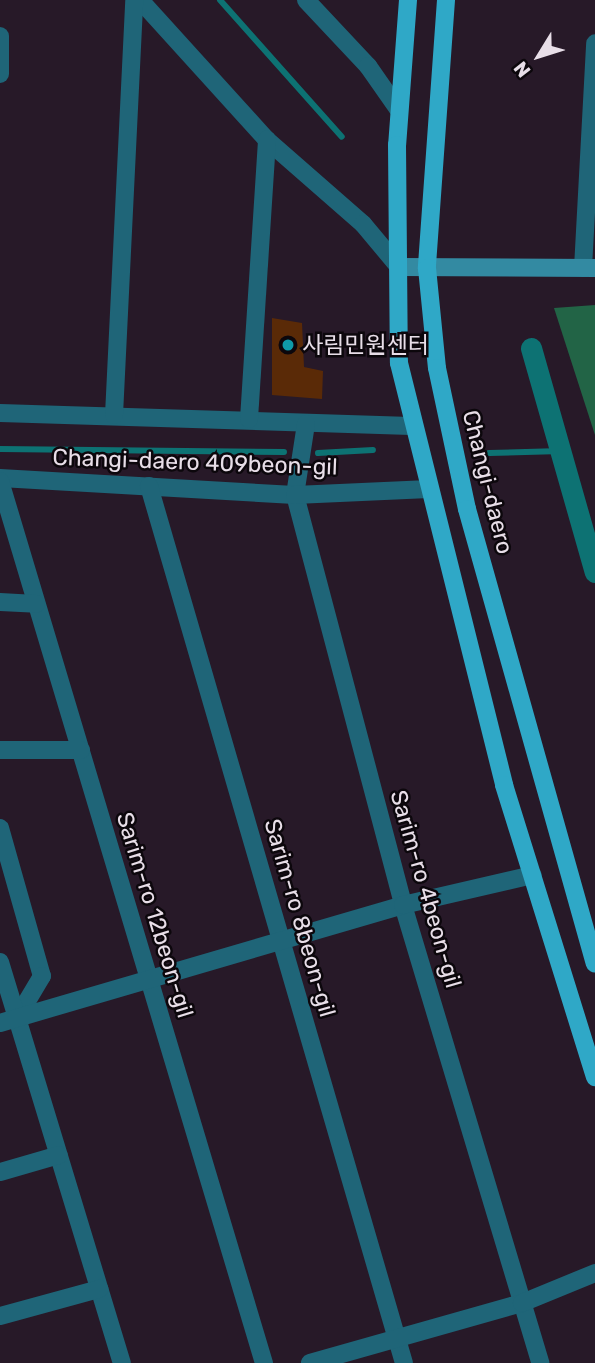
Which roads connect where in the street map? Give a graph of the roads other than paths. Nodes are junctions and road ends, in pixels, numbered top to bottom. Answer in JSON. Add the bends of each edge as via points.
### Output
{"nodes":[{"id":1,"x":134,"y":0,"type":"edge"},
{"id":2,"x":140,"y":0,"type":"edge"},
{"id":3,"x":306,"y":0,"type":"edge"},
{"id":4,"x":408,"y":0,"type":"edge"},
{"id":5,"x":446,"y":0,"type":"edge"},
{"id":6,"x":0,"y":36,"type":"edge"},
{"id":7,"x":595,"y":43,"type":"edge"},
{"id":8,"x":0,"y":74,"type":"edge"},
{"id":9,"x":594,"y":100,"type":"edge"},
{"id":10,"x":398,"y":109,"type":"junction"},
{"id":11,"x":267,"y":140,"type":"junction"},
{"id":12,"x":433,"y":264,"type":"junction"},
{"id":13,"x":399,"y":267,"type":"junction"},
{"id":14,"x":589,"y":268,"type":"edge"},
{"id":15,"x":0,"y":413,"type":"edge"},
{"id":16,"x":114,"y":415,"type":"junction"},
{"id":17,"x":249,"y":419,"type":"junction"},
{"id":18,"x":306,"y":424,"type":"junction"},
{"id":19,"x":414,"y":430,"type":"junction"},
{"id":20,"x":0,"y":480,"type":"edge"},
{"id":21,"x":428,"y":482,"type":"junction"},
{"id":22,"x":149,"y":486,"type":"junction"},
{"id":23,"x":295,"y":495,"type":"junction"},
{"id":24,"x":0,"y":602,"type":"edge"},
{"id":25,"x":37,"y":604,"type":"junction"},
{"id":26,"x":0,"y":750,"type":"edge"},
{"id":27,"x":80,"y":750,"type":"junction"},
{"id":28,"x":0,"y":828,"type":"edge"},
{"id":29,"x":533,"y":875,"type":"junction"},
{"id":30,"x":404,"y":905,"type":"junction"},
{"id":31,"x":282,"y":945,"type":"junction"},
{"id":32,"x":0,"y":962,"type":"edge"},
{"id":33,"x":595,"y":963,"type":"edge"},
{"id":34,"x":149,"y":978,"type":"junction"},
{"id":35,"x":8,"y":1020,"type":"edge"},
{"id":36,"x":595,"y":1077,"type":"edge"},
{"id":37,"x":59,"y":1155,"type":"junction"},
{"id":38,"x":0,"y":1172,"type":"edge"},
{"id":39,"x":595,"y":1273,"type":"edge"},
{"id":40,"x":99,"y":1289,"type":"junction"},
{"id":41,"x":522,"y":1303,"type":"junction"},
{"id":42,"x":0,"y":1316,"type":"edge"},
{"id":43,"x":398,"y":1342,"type":"junction"},
{"id":44,"x":122,"y":1363,"type":"edge"},
{"id":45,"x":264,"y":1363,"type":"edge"},
{"id":46,"x":310,"y":1363,"type":"edge"},
{"id":47,"x":404,"y":1363,"type":"edge"},
{"id":48,"x":540,"y":1363,"type":"edge"}],
"edges":[{"from":1,"to":16,"type":"street"},
{"from":2,"to":11,"type":"street"},
{"from":3,"to":10,"type":"street","via":[[368,66]]},
{"from":4,"to":10,"type":"main road"},
{"from":5,"to":12,"type":"main road","name":"Changi-daero"},
{"from":6,"to":8,"type":"street"},
{"from":7,"to":9,"type":"street"},
{"from":9,"to":14,"type":"street"},
{"from":10,"to":13,"type":"main road"},
{"from":11,"to":13,"type":"street","via":[[363,224]]},
{"from":11,"to":17,"type":"street"},
{"from":12,"to":13,"type":"main road"},
{"from":12,"to":14,"type":"main road"},
{"from":12,"to":33,"type":"main road","name":"Changi-daero","via":[[457,470]]},
{"from":13,"to":19,"type":"main road","via":[[399,363]]},
{"from":15,"to":16,"type":"street"},
{"from":16,"to":17,"type":"street"},
{"from":17,"to":18,"type":"street"},
{"from":18,"to":19,"type":"street"},
{"from":18,"to":23,"type":"street","name":"Sarim-ro 4beon-gil"},
{"from":19,"to":21,"type":"main road"},
{"from":20,"to":22,"type":"street","name":"Changi-daero 409beon-gil"},
{"from":20,"to":25,"type":"street","name":"Sarim-ro 12beon-gil"},
{"from":21,"to":23,"type":"street","name":"Changi-daero 409beon-gil"},
{"from":21,"to":29,"type":"main road","via":[[504,785]]},
{"from":22,"to":23,"type":"street","name":"Changi-daero 409beon-gil"},
{"from":22,"to":31,"type":"street","name":"Sarim-ro 8beon-gil"},
{"from":23,"to":30,"type":"street","name":"Sarim-ro 4beon-gil"},
{"from":24,"to":25,"type":"street"},
{"from":25,"to":27,"type":"street","name":"Sarim-ro 12beon-gil"},
{"from":26,"to":27,"type":"street"},
{"from":27,"to":34,"type":"street","name":"Sarim-ro 12beon-gil"},
{"from":28,"to":35,"type":"street","via":[[42,976]]},
{"from":29,"to":30,"type":"street"},
{"from":29,"to":36,"type":"main road"},
{"from":30,"to":31,"type":"street"},
{"from":30,"to":41,"type":"street","name":"Sarim-ro 4beon-gil"},
{"from":31,"to":34,"type":"street"},
{"from":31,"to":43,"type":"street","name":"Sarim-ro 8beon-gil"},
{"from":32,"to":35,"type":"street"},
{"from":34,"to":35,"type":"street"},
{"from":34,"to":45,"type":"street","name":"Sarim-ro 12beon-gil"},
{"from":35,"to":37,"type":"street"},
{"from":37,"to":38,"type":"street"},
{"from":37,"to":40,"type":"street"},
{"from":39,"to":41,"type":"street"},
{"from":40,"to":42,"type":"street"},
{"from":40,"to":44,"type":"street"},
{"from":41,"to":43,"type":"street"},
{"from":41,"to":48,"type":"street","name":"Sarim-ro 4beon-gil"},
{"from":43,"to":46,"type":"street"},
{"from":43,"to":47,"type":"street","name":"Sarim-ro 8beon-gil"}]}
